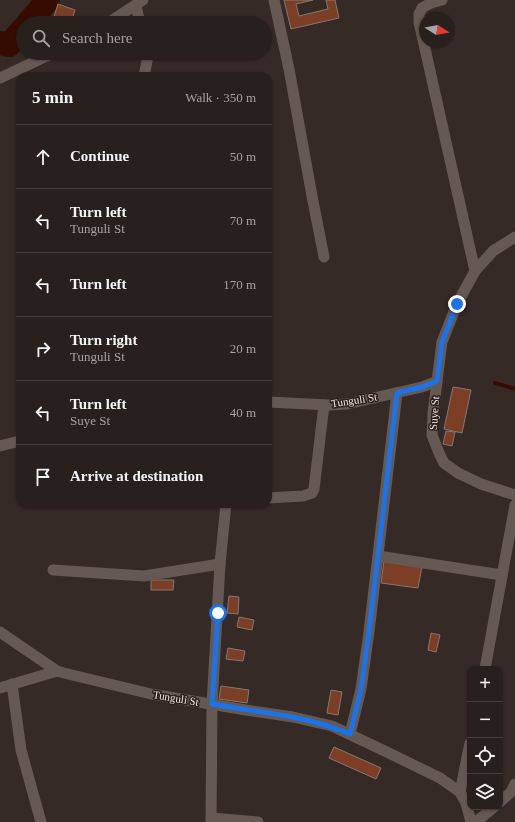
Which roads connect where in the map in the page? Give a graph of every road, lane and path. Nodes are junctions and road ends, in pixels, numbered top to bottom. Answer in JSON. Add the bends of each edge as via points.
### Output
{"nodes":[{"id":1,"x":274,"y":0,"type":"edge"},
{"id":2,"x":442,"y":0,"type":"edge"},
{"id":3,"x":139,"y":3,"type":"edge"},
{"id":4,"x":119,"y":16,"type":"edge"},
{"id":5,"x":140,"y":16,"type":"edge"},
{"id":6,"x":39,"y":60,"type":"edge"},
{"id":7,"x":147,"y":60,"type":"edge"},
{"id":8,"x":145,"y":72,"type":"edge"},
{"id":9,"x":0,"y":78,"type":"edge"},
{"id":10,"x":515,"y":237,"type":"edge"},
{"id":11,"x":324,"y":257,"type":"dead end"},
{"id":12,"x":475,"y":271,"type":"junction"},
{"id":13,"x":437,"y":381,"type":"junction"},
{"id":14,"x":397,"y":393,"type":"junction"},
{"id":15,"x":272,"y":402,"type":"edge"},
{"id":16,"x":324,"y":405,"type":"junction"},
{"id":17,"x":16,"y":442,"type":"edge"},
{"id":18,"x":0,"y":446,"type":"edge"},
{"id":19,"x":515,"y":495,"type":"edge"},
{"id":20,"x":272,"y":498,"type":"edge"},
{"id":21,"x":515,"y":505,"type":"edge"},
{"id":22,"x":226,"y":508,"type":"edge"},
{"id":23,"x":378,"y":556,"type":"junction"},
{"id":24,"x":220,"y":564,"type":"junction"},
{"id":25,"x":53,"y":570,"type":"dead end"},
{"id":26,"x":502,"y":575,"type":"junction"},
{"id":27,"x":0,"y":632,"type":"edge"},
{"id":28,"x":486,"y":666,"type":"edge"},
{"id":29,"x":57,"y":670,"type":"junction"},
{"id":30,"x":12,"y":684,"type":"junction"},
{"id":31,"x":0,"y":688,"type":"edge"},
{"id":32,"x":212,"y":704,"type":"junction"},
{"id":33,"x":350,"y":734,"type":"junction"},
{"id":34,"x":467,"y":758,"type":"edge"},
{"id":35,"x":515,"y":784,"type":"edge"},
{"id":36,"x":460,"y":792,"type":"junction"},
{"id":37,"x":503,"y":799,"type":"edge"},
{"id":38,"x":490,"y":810,"type":"edge"},
{"id":39,"x":211,"y":820,"type":"edge"},
{"id":40,"x":41,"y":822,"type":"edge"},
{"id":41,"x":258,"y":822,"type":"edge"},
{"id":42,"x":471,"y":822,"type":"edge"},
{"id":43,"x":476,"y":822,"type":"edge"}],
"edges":[{"from":1,"to":11,"type":"street"},
{"from":2,"to":12,"type":"street","via":[[422,8],[419,14]]},
{"from":3,"to":4,"type":"street"},
{"from":3,"to":5,"type":"street"},
{"from":6,"to":9,"type":"street"},
{"from":7,"to":8,"type":"street"},
{"from":10,"to":12,"type":"street","name":"Suye St","via":[[493,251]]},
{"from":12,"to":13,"type":"street","name":"Suye St","via":[[457,304],[442,342]]},
{"from":13,"to":14,"type":"street","name":"Tunguli St"},
{"from":13,"to":19,"type":"street","name":"Suye St","via":[[432,435],[444,463],[458,474]]},
{"from":14,"to":16,"type":"street","name":"Tunguli St","via":[[347,404]]},
{"from":14,"to":23,"type":"street"},
{"from":15,"to":16,"type":"street","name":"Tunguli St"},
{"from":16,"to":20,"type":"street","via":[[312,493]]},
{"from":17,"to":18,"type":"street"},
{"from":21,"to":26,"type":"street"},
{"from":22,"to":24,"type":"street"},
{"from":23,"to":26,"type":"street"},
{"from":23,"to":33,"type":"street","via":[[361,689]]},
{"from":24,"to":25,"type":"street","via":[[144,576]]},
{"from":24,"to":32,"type":"street"},
{"from":26,"to":28,"type":"street"},
{"from":27,"to":29,"type":"street","name":"Tunguli St"},
{"from":29,"to":30,"type":"street"},
{"from":29,"to":32,"type":"street","name":"Tunguli St","via":[[151,694]]},
{"from":30,"to":31,"type":"street"},
{"from":30,"to":40,"type":"street","via":[[21,750]]},
{"from":32,"to":33,"type":"street","name":"Tunguli St","via":[[316,722]]},
{"from":32,"to":39,"type":"street"},
{"from":33,"to":36,"type":"street","name":"Tunguli St","via":[[440,778]]},
{"from":34,"to":36,"type":"street"},
{"from":35,"to":37,"type":"street"},
{"from":36,"to":42,"type":"street"},
{"from":38,"to":43,"type":"street"},
{"from":39,"to":41,"type":"street"}]}
